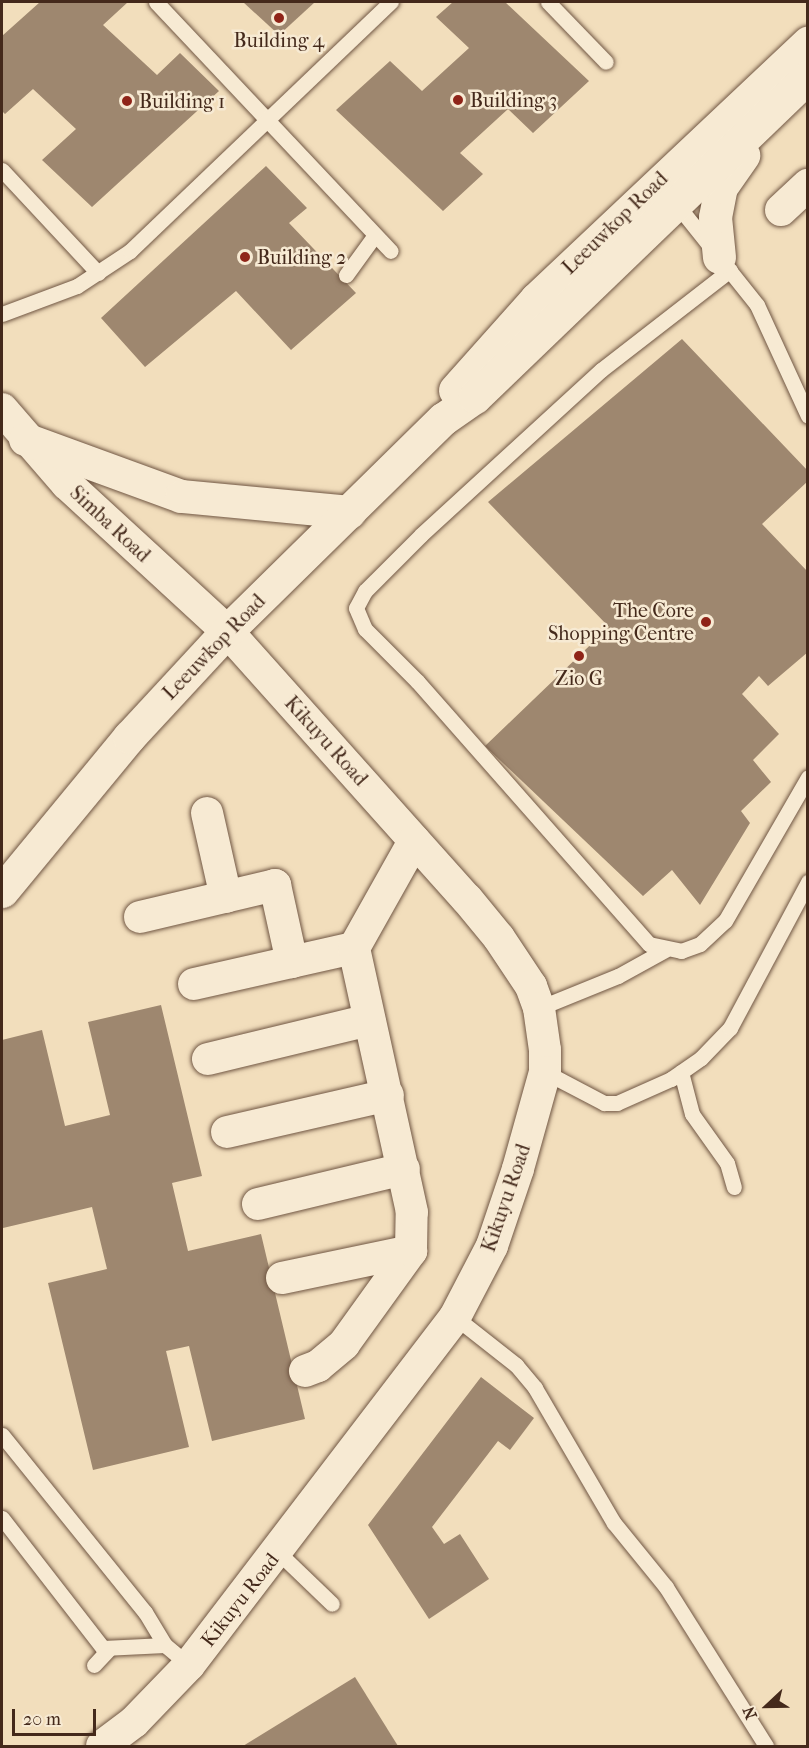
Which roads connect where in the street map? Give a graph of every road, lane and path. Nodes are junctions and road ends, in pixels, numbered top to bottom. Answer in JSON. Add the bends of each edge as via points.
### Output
{"nodes":[{"id":1,"x":156,"y":2,"type":"edge"},
{"id":2,"x":391,"y":2,"type":"edge"},
{"id":3,"x":549,"y":2,"type":"edge"},
{"id":4,"x":807,"y":43,"type":"edge"},
{"id":5,"x":606,"y":62,"type":"dead end"},
{"id":6,"x":806,"y":78,"type":"edge"},
{"id":7,"x":270,"y":120,"type":"junction"},
{"id":8,"x":2,"y":170,"type":"edge"},
{"id":9,"x":807,"y":185,"type":"edge"},
{"id":10,"x":667,"y":193,"type":"junction"},
{"id":11,"x":781,"y":210,"type":"dead end"},
{"id":12,"x":375,"y":235,"type":"junction"},
{"id":13,"x":391,"y":251,"type":"dead end"},
{"id":14,"x":724,"y":264,"type":"junction"},
{"id":15,"x":98,"y":273,"type":"junction"},
{"id":16,"x":346,"y":275,"type":"dead end"},
{"id":17,"x":2,"y":314,"type":"edge"},
{"id":18,"x":2,"y":409,"type":"edge"},
{"id":19,"x":807,"y":416,"type":"edge"},
{"id":20,"x":25,"y":439,"type":"junction"},
{"id":21,"x":349,"y":512,"type":"junction"},
{"id":22,"x":227,"y":631,"type":"junction"},
{"id":23,"x":807,"y":777,"type":"edge"},
{"id":24,"x":207,"y":813,"type":"dead end"},
{"id":25,"x":414,"y":841,"type":"junction"},
{"id":26,"x":807,"y":882,"type":"edge"},
{"id":27,"x":2,"y":891,"type":"edge"},
{"id":28,"x":226,"y":897,"type":"junction"},
{"id":29,"x":140,"y":917,"type":"dead end"},
{"id":30,"x":354,"y":948,"type":"junction"},
{"id":31,"x":665,"y":950,"type":"junction"},
{"id":32,"x":292,"y":962,"type":"junction"},
{"id":33,"x":194,"y":984,"type":"dead end"},
{"id":34,"x":539,"y":1008,"type":"junction"},
{"id":35,"x":369,"y":1020,"type":"junction"},
{"id":36,"x":208,"y":1059,"type":"dead end"},
{"id":37,"x":545,"y":1072,"type":"junction"},
{"id":38,"x":681,"y":1072,"type":"junction"},
{"id":39,"x":388,"y":1095,"type":"junction"},
{"id":40,"x":227,"y":1132,"type":"dead end"},
{"id":41,"x":404,"y":1169,"type":"junction"},
{"id":42,"x":734,"y":1187,"type":"dead end"},
{"id":43,"x":258,"y":1204,"type":"dead end"},
{"id":44,"x":411,"y":1251,"type":"junction"},
{"id":45,"x":282,"y":1278,"type":"dead end"},
{"id":46,"x":455,"y":1317,"type":"junction"},
{"id":47,"x":305,"y":1371,"type":"dead end"},
{"id":48,"x":2,"y":1435,"type":"edge"},
{"id":49,"x":2,"y":1518,"type":"edge"},
{"id":50,"x":278,"y":1551,"type":"junction"},
{"id":51,"x":332,"y":1604,"type":"dead end"},
{"id":52,"x":165,"y":1645,"type":"junction"},
{"id":53,"x":108,"y":1650,"type":"junction"},
{"id":54,"x":94,"y":1665,"type":"dead end"},
{"id":55,"x":189,"y":1665,"type":"junction"},
{"id":56,"x":102,"y":1746,"type":"edge"},
{"id":57,"x":766,"y":1746,"type":"edge"}],
"edges":[{"from":1,"to":7,"type":"lane","via":[[205,62]]},
{"from":2,"to":7,"type":"lane"},
{"from":3,"to":5,"type":"lane"},
{"from":4,"to":10,"type":"street","name":"Leeuwkop Road"},
{"from":6,"to":10,"type":"street","name":"Leeuwkop Road"},
{"from":6,"to":14,"type":"street","via":[[730,170],[720,188],[716,217]]},
{"from":7,"to":12,"type":"lane"},
{"from":7,"to":15,"type":"lane","via":[[130,251]]},
{"from":8,"to":15,"type":"lane"},
{"from":9,"to":11,"type":"street"},
{"from":10,"to":14,"type":"lane"},
{"from":10,"to":21,"type":"street","name":"Leeuwkop Road","via":[[507,331],[455,390],[443,419]]},
{"from":12,"to":13,"type":"lane"},
{"from":12,"to":16,"type":"lane"},
{"from":14,"to":19,"type":"lane","via":[[757,305]]},
{"from":14,"to":31,"type":"lane","via":[[421,535],[365,591],[356,608],[365,629],[535,812],[638,936]]},
{"from":15,"to":17,"type":"lane","via":[[47,300]]},
{"from":18,"to":20,"type":"street","name":"Simba Road"},
{"from":20,"to":21,"type":"street","via":[[181,496]]},
{"from":20,"to":22,"type":"street","name":"Simba Road","via":[[114,529]]},
{"from":21,"to":22,"type":"street","name":"Leeuwkop Road"},
{"from":22,"to":25,"type":"street","name":"Kikuyu Road"},
{"from":22,"to":27,"type":"street","name":"Leeuwkop Road","via":[[129,737]]},
{"from":23,"to":31,"type":"lane","via":[[725,921],[700,944],[681,951]]},
{"from":24,"to":28,"type":"street"},
{"from":25,"to":30,"type":"street"},
{"from":25,"to":34,"type":"street","name":"Kikuyu Road","via":[[522,968]]},
{"from":26,"to":38,"type":"lane","via":[[730,1028],[718,1043]]},
{"from":28,"to":29,"type":"street"},
{"from":28,"to":32,"type":"street","via":[[275,885]]},
{"from":30,"to":32,"type":"street"},
{"from":30,"to":35,"type":"street"},
{"from":31,"to":34,"type":"lane","via":[[618,976]]},
{"from":32,"to":33,"type":"street"},
{"from":34,"to":37,"type":"street","name":"Kikuyu Road"},
{"from":35,"to":36,"type":"street"},
{"from":35,"to":39,"type":"street"},
{"from":37,"to":38,"type":"lane","via":[[610,1103],[645,1092]]},
{"from":37,"to":46,"type":"street","name":"Kikuyu Road","via":[[492,1246]]},
{"from":38,"to":42,"type":"lane","via":[[692,1114],[727,1163]]},
{"from":39,"to":40,"type":"street"},
{"from":39,"to":41,"type":"street"},
{"from":41,"to":43,"type":"street"},
{"from":41,"to":44,"type":"street","via":[[414,1234]]},
{"from":44,"to":45,"type":"street"},
{"from":44,"to":47,"type":"street","via":[[344,1344],[318,1366]]},
{"from":46,"to":50,"type":"street","name":"Kikuyu Road"},
{"from":46,"to":57,"type":"lane","via":[[516,1365],[535,1388],[614,1523],[666,1587]]},
{"from":48,"to":52,"type":"lane","via":[[145,1612]]},
{"from":49,"to":53,"type":"lane","via":[[97,1643]]},
{"from":50,"to":51,"type":"lane"},
{"from":50,"to":55,"type":"street","name":"Kikuyu Road"},
{"from":52,"to":53,"type":"lane"},
{"from":52,"to":55,"type":"lane"},
{"from":53,"to":54,"type":"lane"},
{"from":55,"to":56,"type":"street","name":"Kikuyu Road","via":[[134,1722]]}]}
